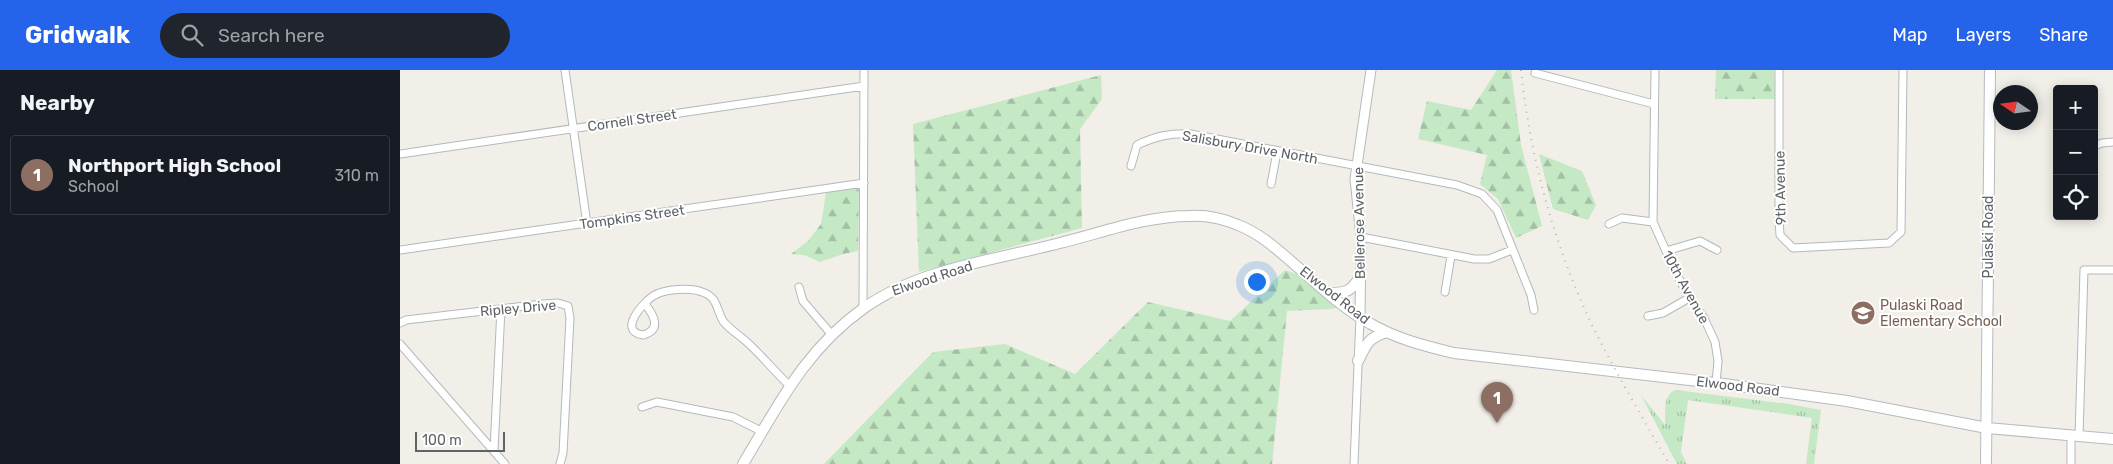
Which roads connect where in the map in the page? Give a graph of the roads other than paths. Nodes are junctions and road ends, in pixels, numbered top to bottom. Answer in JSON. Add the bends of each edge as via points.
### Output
{"nodes":[{"id":1,"x":566,"y":70,"type":"edge"},
{"id":2,"x":864,"y":70,"type":"edge"},
{"id":3,"x":1371,"y":70,"type":"edge"},
{"id":4,"x":1655,"y":70,"type":"edge"},
{"id":5,"x":1779,"y":70,"type":"edge"},
{"id":6,"x":1903,"y":70,"type":"edge"},
{"id":7,"x":1990,"y":70,"type":"edge"},
{"id":8,"x":1535,"y":73,"type":"dead end"},
{"id":9,"x":864,"y":86,"type":"junction"},
{"id":10,"x":1654,"y":104,"type":"junction"},
{"id":11,"x":574,"y":128,"type":"junction"},
{"id":12,"x":2113,"y":142,"type":"edge"},
{"id":13,"x":2098,"y":144,"type":"edge"},
{"id":14,"x":1277,"y":152,"type":"junction"},
{"id":15,"x":400,"y":154,"type":"edge"},
{"id":16,"x":1131,"y":166,"type":"dead end"},
{"id":17,"x":1356,"y":166,"type":"junction"},
{"id":18,"x":864,"y":183,"type":"junction"},
{"id":19,"x":1271,"y":184,"type":"dead end"},
{"id":20,"x":1653,"y":222,"type":"junction"},
{"id":21,"x":587,"y":224,"type":"junction"},
{"id":22,"x":1609,"y":224,"type":"dead end"},
{"id":23,"x":1362,"y":237,"type":"junction"},
{"id":24,"x":400,"y":250,"type":"edge"},
{"id":25,"x":1512,"y":250,"type":"junction"},
{"id":26,"x":1717,"y":250,"type":"dead end"},
{"id":27,"x":1666,"y":252,"type":"junction"},
{"id":28,"x":1452,"y":256,"type":"junction"},
{"id":29,"x":2113,"y":270,"type":"edge"},
{"id":30,"x":1360,"y":276,"type":"junction"},
{"id":31,"x":799,"y":287,"type":"dead end"},
{"id":32,"x":1444,"y":292,"type":"dead end"},
{"id":33,"x":1330,"y":294,"type":"junction"},
{"id":34,"x":1688,"y":298,"type":"junction"},
{"id":35,"x":645,"y":304,"type":"dead end"},
{"id":36,"x":863,"y":308,"type":"junction"},
{"id":37,"x":501,"y":309,"type":"junction"},
{"id":38,"x":1534,"y":310,"type":"dead end"},
{"id":39,"x":1648,"y":316,"type":"dead end"},
{"id":40,"x":1360,"y":317,"type":"junction"},
{"id":41,"x":400,"y":323,"type":"edge"},
{"id":42,"x":1387,"y":332,"type":"junction"},
{"id":43,"x":832,"y":335,"type":"junction"},
{"id":44,"x":400,"y":344,"type":"edge"},
{"id":45,"x":1358,"y":361,"type":"junction"},
{"id":46,"x":1716,"y":383,"type":"junction"},
{"id":47,"x":789,"y":385,"type":"junction"},
{"id":48,"x":642,"y":407,"type":"dead end"},
{"id":49,"x":1987,"y":428,"type":"junction"},
{"id":50,"x":761,"y":431,"type":"junction"},
{"id":51,"x":2075,"y":435,"type":"junction"},
{"id":52,"x":2113,"y":438,"type":"edge"},
{"id":53,"x":494,"y":450,"type":"junction"},
{"id":54,"x":506,"y":464,"type":"edge"},
{"id":55,"x":560,"y":464,"type":"edge"},
{"id":56,"x":743,"y":464,"type":"edge"},
{"id":57,"x":1354,"y":464,"type":"edge"},
{"id":58,"x":1986,"y":464,"type":"edge"},
{"id":59,"x":2071,"y":464,"type":"edge"}],
"edges":[{"from":1,"to":11,"type":"street"},
{"from":2,"to":9,"type":"street"},
{"from":3,"to":17,"type":"street","name":"Bellerose Avenue"},
{"from":4,"to":10,"type":"street","name":"10th Avenue"},
{"from":5,"to":6,"type":"street","name":"9th Avenue","via":[[1780,235],[1793,248],[1889,244],[1901,232]]},
{"from":7,"to":49,"type":"main road","name":"Pulaski Road"},
{"from":8,"to":10,"type":"street"},
{"from":9,"to":11,"type":"street","name":"Cornell Street"},
{"from":9,"to":18,"type":"street"},
{"from":10,"to":20,"type":"street","name":"10th Avenue"},
{"from":11,"to":15,"type":"street","name":"Cornell Street"},
{"from":11,"to":21,"type":"street"},
{"from":12,"to":13,"type":"street"},
{"from":14,"to":16,"type":"street","name":"Salisbury Drive North","via":[[1191,134],[1161,134],[1137,145]]},
{"from":14,"to":17,"type":"street","name":"Salisbury Drive North"},
{"from":14,"to":19,"type":"street"},
{"from":17,"to":23,"type":"street","name":"Bellerose Avenue"},
{"from":17,"to":25,"type":"street","name":"Salisbury Drive North","via":[[1458,185],[1482,194],[1497,210]]},
{"from":18,"to":21,"type":"street","name":"Tompkins Street"},
{"from":18,"to":36,"type":"street"},
{"from":20,"to":22,"type":"street","via":[[1622,218]]},
{"from":20,"to":27,"type":"street","name":"10th Avenue"},
{"from":21,"to":24,"type":"street","name":"Tompkins Street"},
{"from":23,"to":28,"type":"street"},
{"from":23,"to":30,"type":"street","name":"Bellerose Avenue"},
{"from":25,"to":28,"type":"street","via":[[1489,259]]},
{"from":25,"to":38,"type":"street","name":"Salisbury Drive North"},
{"from":26,"to":27,"type":"street","via":[[1700,241]]},
{"from":27,"to":34,"type":"street","name":"10th Avenue"},
{"from":28,"to":32,"type":"street"},
{"from":29,"to":51,"type":"street","via":[[2084,270]]},
{"from":30,"to":33,"type":"main road","via":[[1352,289]]},
{"from":30,"to":40,"type":"street","name":"Bellerose Avenue"},
{"from":31,"to":43,"type":"street","via":[[803,301]]},
{"from":33,"to":36,"type":"main road","name":"Elwood Road","via":[[1276,248],[1244,228],[1216,219],[1189,216],[1137,224],[949,270],[890,291]]},
{"from":33,"to":40,"type":"main road","name":"Elwood Road"},
{"from":34,"to":39,"type":"street","via":[[1663,313]]},
{"from":34,"to":46,"type":"street","name":"10th Avenue","via":[[1704,318],[1715,342],[1718,361]]},
{"from":35,"to":47,"type":"street","via":[[662,293],[691,290],[710,295],[717,302],[722,320],[729,328]]},
{"from":36,"to":43,"type":"main road","name":"Elwood Road"},
{"from":37,"to":41,"type":"street","name":"Ripley Drive"},
{"from":37,"to":53,"type":"street"},
{"from":37,"to":55,"type":"street","name":"Ripley Drive","via":[[558,303],[568,306],[570,318]]},
{"from":40,"to":42,"type":"main road","name":"Elwood Road"},
{"from":40,"to":45,"type":"street"},
{"from":42,"to":45,"type":"main road","via":[[1367,342]]},
{"from":42,"to":46,"type":"main road","name":"Elwood Road","via":[[1419,345],[1454,353]]},
{"from":43,"to":47,"type":"main road","name":"Elwood Road"},
{"from":44,"to":53,"type":"street"},
{"from":45,"to":57,"type":"street"},
{"from":46,"to":49,"type":"main road","name":"Elwood Road","via":[[1847,401]]},
{"from":47,"to":50,"type":"main road","name":"Elwood Road"},
{"from":48,"to":50,"type":"street","via":[[657,402],[714,413],[733,417]]},
{"from":49,"to":51,"type":"main road","name":"Elwood Road"},
{"from":49,"to":58,"type":"main road","name":"Pulaski Road"},
{"from":50,"to":56,"type":"main road","name":"Elwood Road"},
{"from":51,"to":52,"type":"main road","name":"Elwood Road"},
{"from":51,"to":59,"type":"street"},
{"from":53,"to":54,"type":"street"}]}
